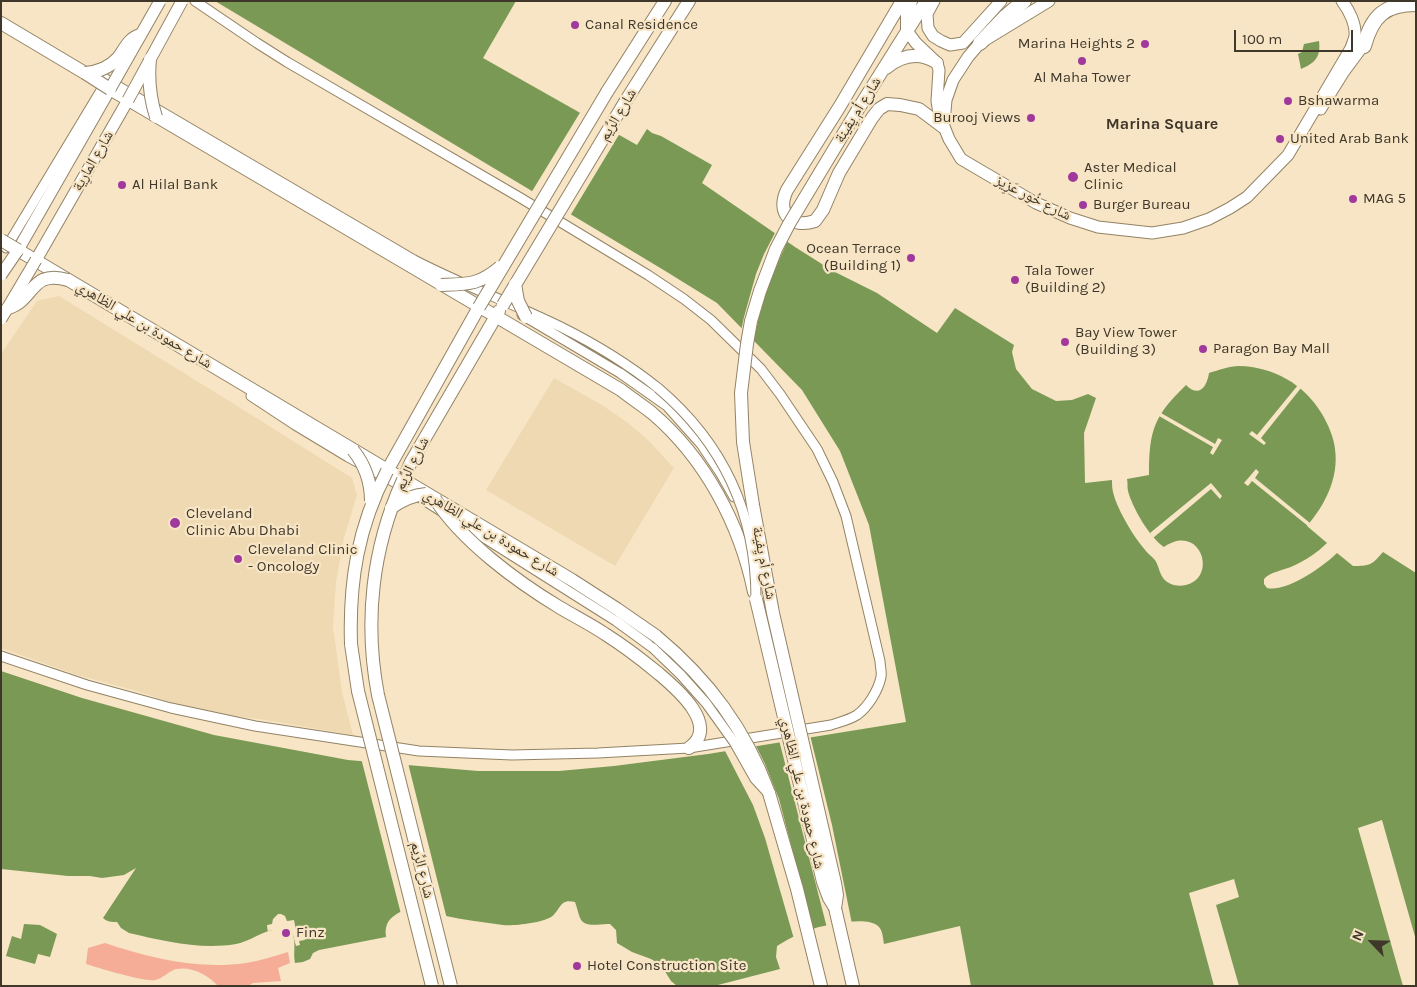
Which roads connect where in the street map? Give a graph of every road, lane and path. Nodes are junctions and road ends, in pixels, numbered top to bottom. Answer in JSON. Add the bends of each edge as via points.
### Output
{"nodes":[{"id":1,"x":160,"y":1,"type":"edge"},
{"id":2,"x":182,"y":1,"type":"edge"},
{"id":3,"x":196,"y":1,"type":"edge"},
{"id":4,"x":666,"y":1,"type":"edge"},
{"id":5,"x":689,"y":1,"type":"edge"},
{"id":6,"x":902,"y":1,"type":"edge"},
{"id":7,"x":911,"y":1,"type":"edge"},
{"id":8,"x":926,"y":1,"type":"edge"},
{"id":9,"x":934,"y":1,"type":"edge"},
{"id":10,"x":1001,"y":1,"type":"edge"},
{"id":11,"x":1024,"y":1,"type":"edge"},
{"id":12,"x":1049,"y":1,"type":"edge"},
{"id":13,"x":1342,"y":1,"type":"edge"},
{"id":14,"x":1416,"y":4,"type":"edge"},
{"id":15,"x":1,"y":17,"type":"edge"},
{"id":16,"x":1,"y":23,"type":"edge"},
{"id":17,"x":908,"y":30,"type":"junction"},
{"id":18,"x":140,"y":35,"type":"junction"},
{"id":19,"x":980,"y":43,"type":"junction"},
{"id":20,"x":1364,"y":46,"type":"joint"},
{"id":21,"x":150,"y":59,"type":"junction"},
{"id":22,"x":937,"y":63,"type":"junction"},
{"id":23,"x":882,"y":71,"type":"junction"},
{"id":24,"x":85,"y":73,"type":"junction"},
{"id":25,"x":109,"y":84,"type":"junction"},
{"id":26,"x":128,"y":100,"type":"junction"},
{"id":27,"x":156,"y":117,"type":"junction"},
{"id":28,"x":943,"y":127,"type":"junction"},
{"id":29,"x":1288,"y":154,"type":"junction"},
{"id":30,"x":6,"y":246,"type":"edge"},
{"id":31,"x":36,"y":260,"type":"junction"},
{"id":32,"x":508,"y":260,"type":"junction"},
{"id":33,"x":1,"y":276,"type":"edge"},
{"id":34,"x":68,"y":280,"type":"junction"},
{"id":35,"x":515,"y":284,"type":"junction"},
{"id":36,"x":441,"y":285,"type":"junction"},
{"id":37,"x":503,"y":305,"type":"junction"},
{"id":38,"x":479,"y":307,"type":"junction"},
{"id":39,"x":5,"y":314,"type":"edge"},
{"id":40,"x":496,"y":316,"type":"junction"},
{"id":41,"x":526,"y":317,"type":"junction"},
{"id":42,"x":656,"y":392,"type":"junction"},
{"id":43,"x":353,"y":450,"type":"junction"},
{"id":44,"x":387,"y":471,"type":"junction"},
{"id":45,"x":404,"y":484,"type":"junction"},
{"id":46,"x":431,"y":497,"type":"junction"},
{"id":47,"x":371,"y":505,"type":"junction"},
{"id":48,"x":391,"y":508,"type":"junction"},
{"id":49,"x":756,"y":599,"type":"junction"},
{"id":50,"x":1,"y":656,"type":"edge"},
{"id":51,"x":796,"y":731,"type":"junction"},
{"id":52,"x":689,"y":748,"type":"junction"},
{"id":53,"x":769,"y":794,"type":"junction"},
{"id":54,"x":835,"y":908,"type":"junction"},
{"id":55,"x":432,"y":986,"type":"edge"},
{"id":56,"x":451,"y":986,"type":"edge"},
{"id":57,"x":821,"y":986,"type":"edge"},
{"id":58,"x":853,"y":986,"type":"edge"}],
"edges":[{"from":1,"to":18,"type":"street","name":"شارع المارِية","bridge":true},
{"from":2,"to":21,"type":"street","name":"شارع المارِية","bridge":true},
{"from":3,"to":51,"type":"street","via":[[287,62],[648,275],[711,320],[761,369],[804,430],[833,482],[846,516],[880,661],[881,677],[876,692],[858,714],[831,725]]},
{"from":4,"to":32,"type":"main road","name":"شارع الرِّيم","bridge":true,"via":[[607,92]]},
{"from":5,"to":35,"type":"main road","name":"شارع الرِّيم","bridge":true},
{"from":6,"to":28,"type":"main road","name":"شارع أم يِفينة","via":[[787,190],[784,213],[801,224],[815,221],[872,118],[887,104],[919,109]]},
{"from":7,"to":17,"type":"main road","via":[[907,15]]},
{"from":8,"to":17,"type":"main road","name":"شارع أم يِفينة"},
{"from":9,"to":10,"type":"street","via":[[928,14],[928,28],[933,36],[950,45],[963,43]]},
{"from":11,"to":19,"type":"main road"},
{"from":12,"to":19,"type":"street"},
{"from":13,"to":29,"type":"street","name":"شارع خُور عَزِيز","via":[[1353,21],[1355,36],[1351,48]]},
{"from":14,"to":20,"type":"main road","via":[[1396,5],[1381,14],[1369,31]]},
{"from":15,"to":25,"type":"street"},
{"from":16,"to":24,"type":"main road","name":"شارع حمودة بن علي الظاهري"},
{"from":17,"to":22,"type":"street","via":[[912,39]]},
{"from":17,"to":23,"type":"main road","name":"شارع أم يِفينة"},
{"from":18,"to":24,"type":"main road","bridge":true,"via":[[133,38],[111,64],[100,71]]},
{"from":18,"to":25,"type":"street","name":"شارع المارِية","bridge":true},
{"from":19,"to":28,"type":"street","via":[[953,80],[946,100]]},
{"from":20,"to":29,"type":"street","name":"شارع خُور عَزِيز","via":[[1301,142]]},
{"from":21,"to":26,"type":"street","name":"شارع المارِية","bridge":true},
{"from":21,"to":27,"type":"main road","bridge":true,"via":[[150,94]]},
{"from":22,"to":23,"type":"main road","via":[[923,56],[907,56]]},
{"from":22,"to":28,"type":"street","name":"شارع خُور عَزِيز","via":[[937,108]]},
{"from":23,"to":54,"type":"main road","name":"شارع أم يِفينة","bridge":true,"via":[[789,224],[771,261],[751,321],[741,393],[744,450],[763,564],[835,883]]},
{"from":24,"to":25,"type":"main road","name":"شارع حمودة بن علي الظاهري","bridge":true},
{"from":25,"to":26,"type":"main road","name":"شارع حمودة بن علي الظاهري"},
{"from":25,"to":30,"type":"street","name":"شارع المارِية"},
{"from":25,"to":42,"type":"street","via":[[414,260],[577,335],[627,365]]},
{"from":26,"to":27,"type":"main road","name":"شارع حمودة بن علي الظاهري"},
{"from":26,"to":31,"type":"street","name":"شارع المارِية"},
{"from":27,"to":36,"type":"main road","name":"شارع حمودة بن علي الظاهري"},
{"from":28,"to":29,"type":"street","name":"شارع خُور عَزِيز","via":[[961,159],[1036,203],[1098,227],[1152,233],[1182,228],[1230,208],[1247,197]]},
{"from":30,"to":31,"type":"main road","name":"شارع حمودة بن علي الظاهري"},
{"from":30,"to":33,"type":"street","name":"شارع المارِية","bridge":true},
{"from":30,"to":45,"type":"street","via":[[340,452]]},
{"from":31,"to":34,"type":"main road","name":"شارع حمودة بن علي الظاهري","bridge":true},
{"from":31,"to":39,"type":"street","name":"شارع المارِية","bridge":true},
{"from":32,"to":36,"type":"main road","bridge":true,"via":[[478,281]]},
{"from":32,"to":38,"type":"main road","name":"شارع الرِّيم","bridge":true},
{"from":34,"to":39,"type":"main road","bridge":true,"via":[[53,277],[40,281]]},
{"from":34,"to":43,"type":"main road","name":"شارع حمودة بن علي الظاهري"},
{"from":35,"to":37,"type":"main road","name":"شارع الرِّيم","bridge":true},
{"from":35,"to":41,"type":"main road","bridge":true,"via":[[518,301]]},
{"from":36,"to":38,"type":"main road","name":"شارع حمودة بن علي الظاهري"},
{"from":37,"to":38,"type":"street"},
{"from":37,"to":40,"type":"main road","name":"شارع الرِّيم"},
{"from":37,"to":41,"type":"street","name":"شارع حمودة بن علي الظاهري"},
{"from":38,"to":40,"type":"main road","name":"شارع حمودة بن علي الظاهري"},
{"from":38,"to":44,"type":"main road","name":"شارع الرِّيم"},
{"from":40,"to":45,"type":"main road","name":"شارع الرِّيم","via":[[411,462]]},
{"from":40,"to":49,"type":"main road","name":"شارع حمودة بن علي الظاهري","bridge":true,"via":[[621,390],[652,413],[679,440],[707,477],[730,519],[743,550]]},
{"from":41,"to":42,"type":"street","name":"شارع حمودة بن علي الظاهري"},
{"from":42,"to":49,"type":"street","bridge":true,"via":[[683,410],[698,428],[732,484],[749,533]]},
{"from":42,"to":51,"type":"street","name":"شارع حمودة بن علي الظاهري","via":[[701,444],[739,508],[757,562]]},
{"from":43,"to":44,"type":"main road","name":"شارع حمودة بن علي الظاهري","bridge":true},
{"from":43,"to":47,"type":"main road","bridge":true,"via":[[368,477]]},
{"from":44,"to":45,"type":"main road","name":"شارع حمودة بن علي الظاهري"},
{"from":44,"to":47,"type":"main road","name":"شارع الرِّيم","bridge":true},
{"from":45,"to":46,"type":"main road","name":"شارع حمودة بن علي الظاهري"},
{"from":45,"to":48,"type":"main road","name":"شارع الرِّيم","bridge":true},
{"from":45,"to":53,"type":"street","name":"شارع حمودة بن علي الظاهري","bridge":true,"via":[[609,616],[653,648],[706,703],[755,779]]},
{"from":46,"to":48,"type":"main road","bridge":true,"via":[[415,496]]},
{"from":46,"to":52,"type":"main road","bridge":true,"via":[[459,529],[510,573],[606,635],[658,673],[682,696],[699,720],[700,734]]},
{"from":46,"to":53,"type":"main road","name":"شارع حمودة بن علي الظاهري","bridge":true,"via":[[594,594],[670,648],[696,672],[727,711],[755,758]]},
{"from":47,"to":55,"type":"main road","name":"شارع الرِّيم","bridge":true,"via":[[359,545],[352,586],[350,628],[355,672]]},
{"from":48,"to":56,"type":"main road","name":"شارع الرِّيم","bridge":true,"via":[[373,588],[374,670]]},
{"from":49,"to":54,"type":"main road","name":"شارع حمودة بن علي الظاهري","bridge":true,"via":[[822,882]]},
{"from":50,"to":52,"type":"street","via":[[87,685],[171,708],[263,727],[419,751],[512,755]]},
{"from":51,"to":52,"type":"street"},
{"from":53,"to":57,"type":"main road","name":"شارع حمودة بن علي الظاهري"},
{"from":54,"to":58,"type":"main road","name":"شارع حمودة بن علي الظاهري"}]}
